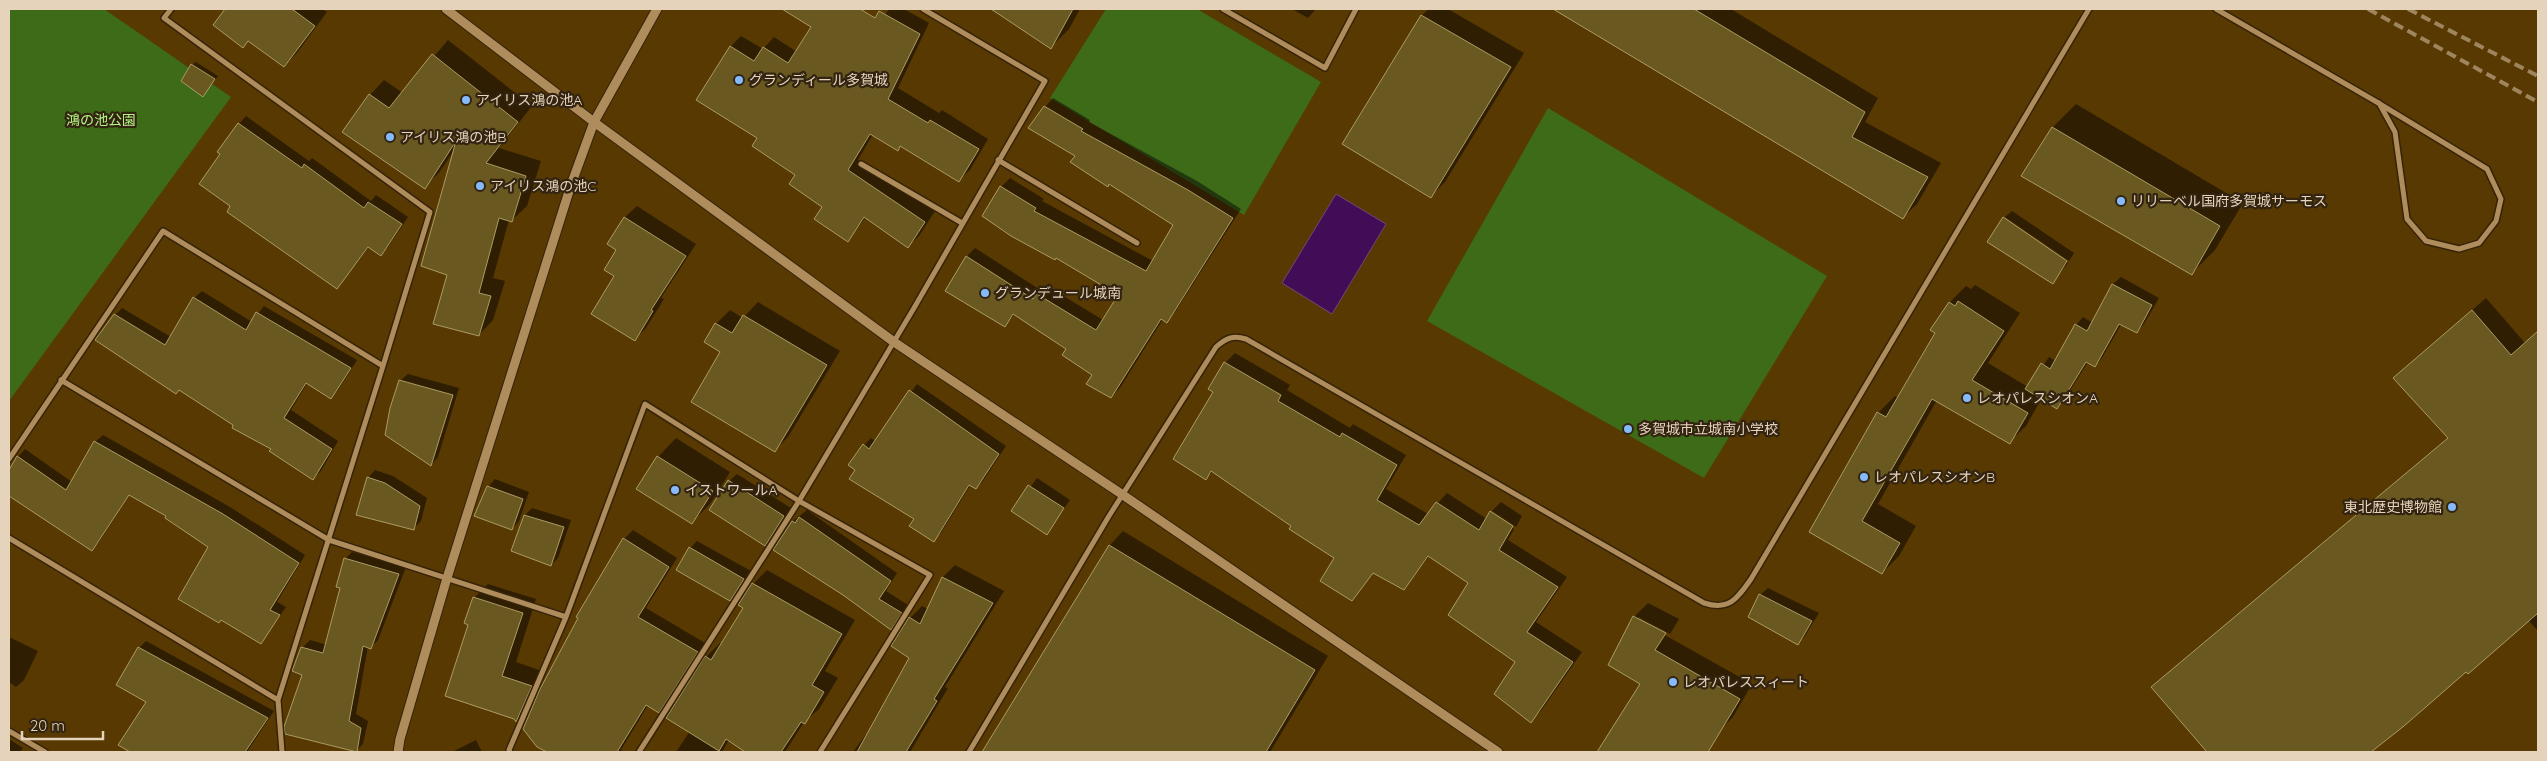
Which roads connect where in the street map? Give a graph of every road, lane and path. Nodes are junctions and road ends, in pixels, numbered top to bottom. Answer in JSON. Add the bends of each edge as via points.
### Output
{"nodes":[{"id":1,"x":171,"y":9,"type":"edge"},
{"id":2,"x":446,"y":9,"type":"edge"},
{"id":3,"x":657,"y":9,"type":"edge"},
{"id":4,"x":923,"y":9,"type":"edge"},
{"id":5,"x":1223,"y":9,"type":"edge"},
{"id":6,"x":1356,"y":9,"type":"edge"},
{"id":7,"x":2216,"y":9,"type":"edge"},
{"id":8,"x":2086,"y":10,"type":"edge"},
{"id":9,"x":2379,"y":104,"type":"junction"},
{"id":10,"x":594,"y":122,"type":"junction"},
{"id":11,"x":998,"y":160,"type":"junction"},
{"id":12,"x":861,"y":164,"type":"dead end"},
{"id":13,"x":962,"y":224,"type":"junction"},
{"id":14,"x":1137,"y":243,"type":"dead end"},
{"id":15,"x":894,"y":342,"type":"junction"},
{"id":16,"x":384,"y":366,"type":"junction"},
{"id":17,"x":61,"y":380,"type":"junction"},
{"id":18,"x":9,"y":459,"type":"edge"},
{"id":19,"x":1123,"y":495,"type":"junction"},
{"id":20,"x":799,"y":501,"type":"junction"},
{"id":21,"x":9,"y":538,"type":"edge"},
{"id":22,"x":329,"y":540,"type":"junction"},
{"id":23,"x":446,"y":578,"type":"junction"},
{"id":24,"x":566,"y":617,"type":"junction"},
{"id":25,"x":278,"y":700,"type":"junction"},
{"id":26,"x":9,"y":731,"type":"edge"},
{"id":27,"x":45,"y":752,"type":"edge"},
{"id":28,"x":282,"y":752,"type":"edge"},
{"id":29,"x":398,"y":752,"type":"edge"},
{"id":30,"x":510,"y":752,"type":"edge"},
{"id":31,"x":639,"y":752,"type":"edge"},
{"id":32,"x":820,"y":752,"type":"edge"},
{"id":33,"x":969,"y":752,"type":"edge"},
{"id":34,"x":1498,"y":752,"type":"edge"}],
"edges":[{"from":1,"to":16,"type":"street","via":[[164,18],[430,212]]},
{"from":2,"to":10,"type":"street"},
{"from":3,"to":10,"type":"street"},
{"from":4,"to":11,"type":"street","via":[[1045,81]]},
{"from":5,"to":6,"type":"street","via":[[1325,68]]},
{"from":7,"to":9,"type":"street"},
{"from":8,"to":19,"type":"street","via":[[1751,579],[1729,604],[1716,607],[1704,603],[1236,336],[1225,339],[1216,347]]},
{"from":9,"to":9,"type":"street","via":[[2487,169],[2501,199],[2496,221],[2478,243],[2459,249],[2426,241],[2407,219],[2395,132]]},
{"from":10,"to":15,"type":"street"},
{"from":10,"to":23,"type":"street"},
{"from":11,"to":13,"type":"street"},
{"from":11,"to":14,"type":"street"},
{"from":12,"to":13,"type":"street"},
{"from":13,"to":15,"type":"street"},
{"from":15,"to":19,"type":"street"},
{"from":15,"to":20,"type":"street"},
{"from":16,"to":17,"type":"street","via":[[163,231]]},
{"from":16,"to":22,"type":"street"},
{"from":17,"to":18,"type":"street"},
{"from":17,"to":22,"type":"street"},
{"from":19,"to":33,"type":"street"},
{"from":19,"to":34,"type":"street"},
{"from":20,"to":24,"type":"street","via":[[645,404]]},
{"from":20,"to":31,"type":"street"},
{"from":20,"to":32,"type":"street","via":[[930,575]]},
{"from":21,"to":25,"type":"street"},
{"from":22,"to":23,"type":"street"},
{"from":22,"to":25,"type":"street"},
{"from":23,"to":24,"type":"street"},
{"from":23,"to":29,"type":"street"},
{"from":24,"to":30,"type":"street","via":[[508,750]]},
{"from":25,"to":28,"type":"street"},
{"from":26,"to":27,"type":"street"}]}
